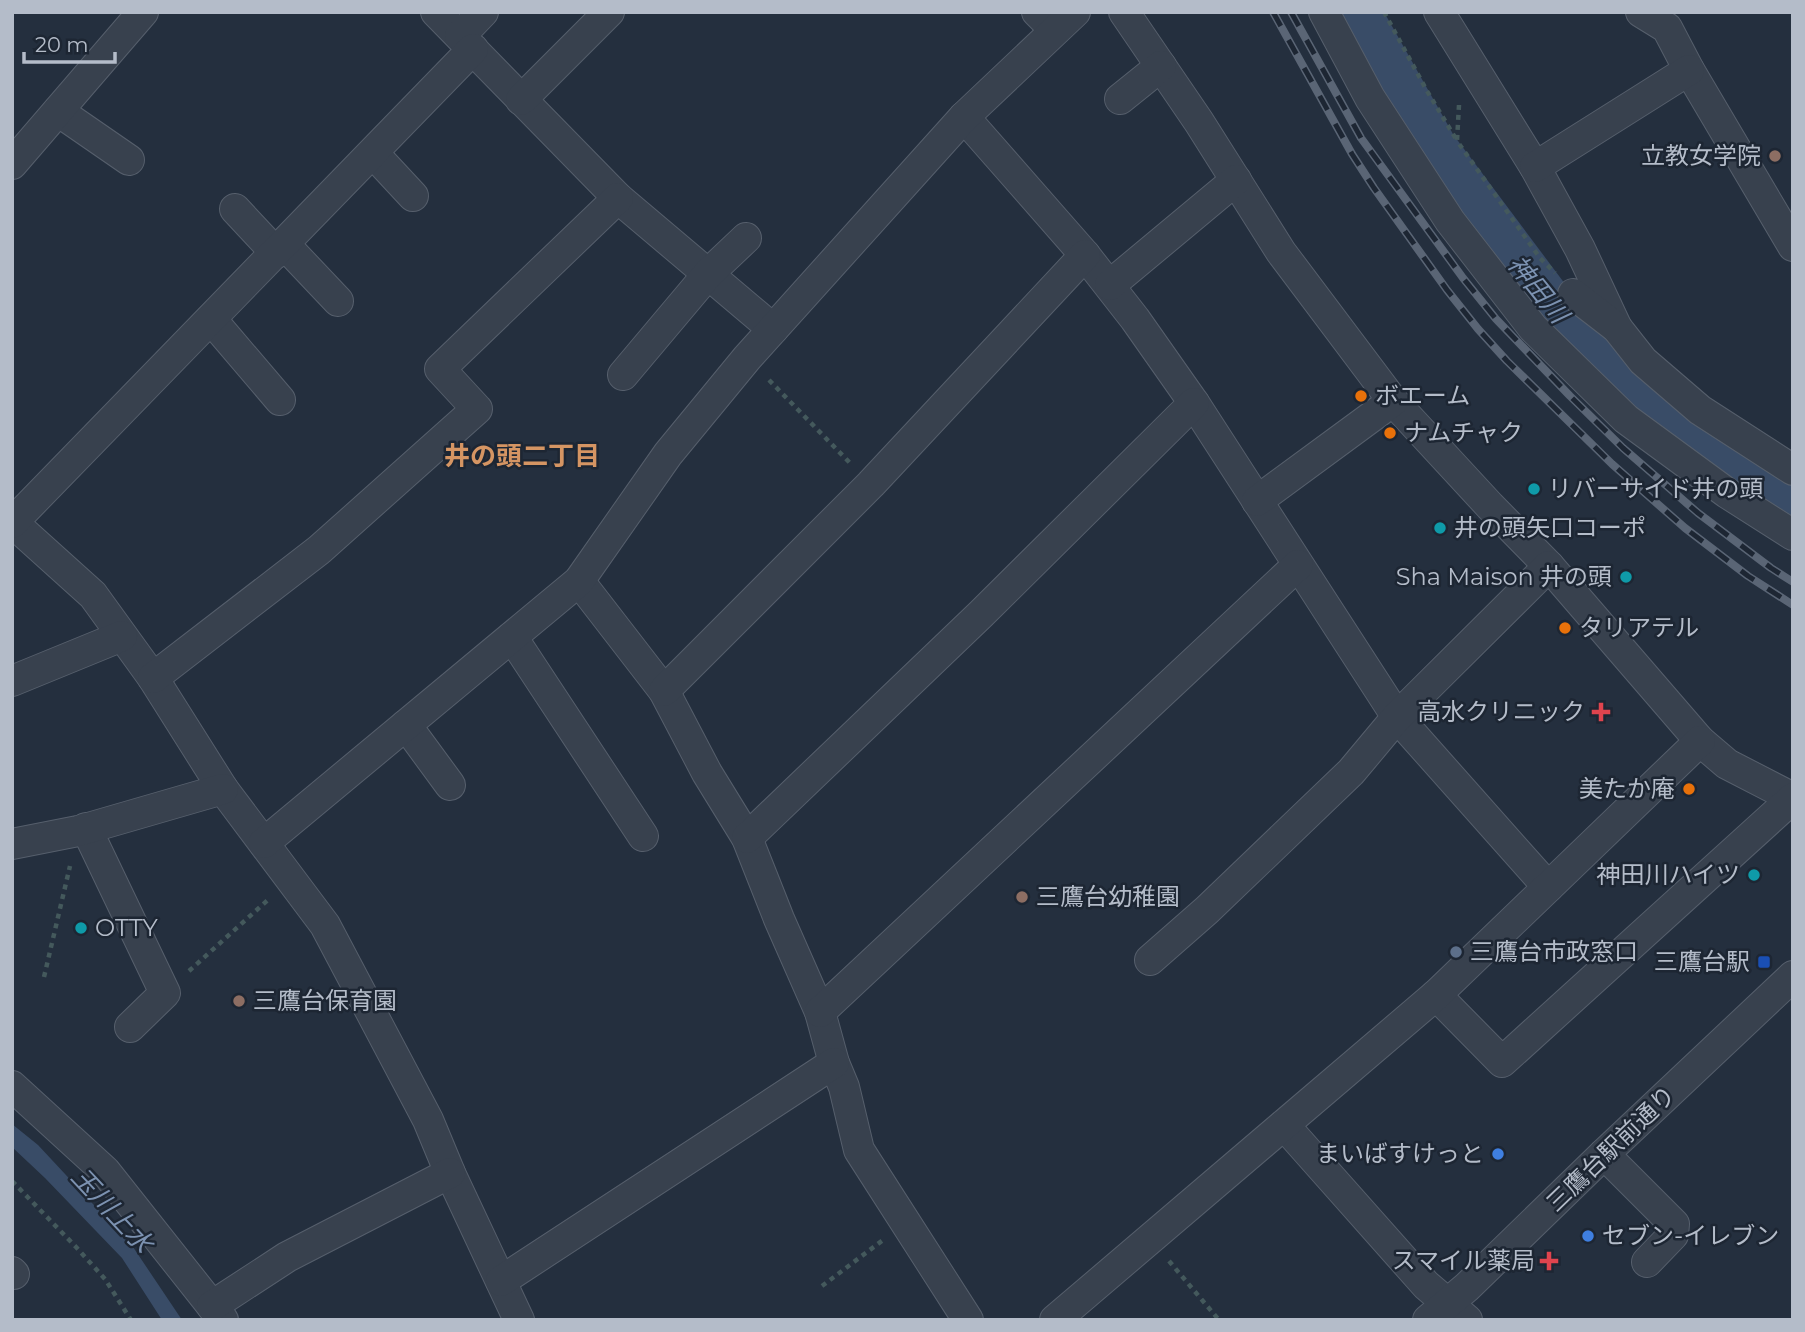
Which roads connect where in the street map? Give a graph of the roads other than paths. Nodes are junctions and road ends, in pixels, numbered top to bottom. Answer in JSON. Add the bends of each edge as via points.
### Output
{"nodes":[{"id":1,"x":143,"y":12,"type":"edge"},
{"id":2,"x":436,"y":12,"type":"edge"},
{"id":3,"x":483,"y":12,"type":"edge"},
{"id":4,"x":609,"y":12,"type":"edge"},
{"id":5,"x":1124,"y":12,"type":"edge"},
{"id":6,"x":1324,"y":12,"type":"edge"},
{"id":7,"x":1439,"y":12,"type":"edge"},
{"id":8,"x":1640,"y":12,"type":"edge"},
{"id":9,"x":1056,"y":18,"type":"edge"},
{"id":10,"x":467,"y":43,"type":"junction"},
{"id":11,"x":1161,"y":66,"type":"junction"},
{"id":12,"x":1689,"y":70,"type":"junction"},
{"id":13,"x":1120,"y":99,"type":"dead end"},
{"id":14,"x":521,"y":100,"type":"junction"},
{"id":15,"x":58,"y":111,"type":"junction"},
{"id":16,"x":964,"y":117,"type":"junction"},
{"id":17,"x":373,"y":153,"type":"junction"},
{"id":18,"x":129,"y":160,"type":"dead end"},
{"id":19,"x":13,"y":163,"type":"edge"},
{"id":20,"x":1535,"y":167,"type":"junction"},
{"id":21,"x":1236,"y":180,"type":"junction"},
{"id":22,"x":414,"y":197,"type":"dead end"},
{"id":23,"x":618,"y":198,"type":"junction"},
{"id":24,"x":235,"y":209,"type":"dead end"},
{"id":25,"x":746,"y":238,"type":"dead end"},
{"id":26,"x":1793,"y":246,"type":"edge"},
{"id":27,"x":280,"y":248,"type":"junction"},
{"id":28,"x":1085,"y":255,"type":"junction"},
{"id":29,"x":708,"y":274,"type":"junction"},
{"id":30,"x":1110,"y":285,"type":"junction"},
{"id":31,"x":1573,"y":294,"type":"road end"},
{"id":32,"x":338,"y":301,"type":"dead end"},
{"id":33,"x":211,"y":319,"type":"junction"},
{"id":34,"x":1617,"y":328,"type":"junction"},
{"id":35,"x":773,"y":329,"type":"junction"},
{"id":36,"x":623,"y":375,"type":"dead end"},
{"id":37,"x":280,"y":400,"type":"dead end"},
{"id":38,"x":1393,"y":401,"type":"junction"},
{"id":39,"x":1194,"y":403,"type":"junction"},
{"id":40,"x":1793,"y":470,"type":"edge"},
{"id":41,"x":1257,"y":501,"type":"junction"},
{"id":42,"x":12,"y":522,"type":"edge"},
{"id":43,"x":1793,"y":535,"type":"edge"},
{"id":44,"x":1298,"y":565,"type":"junction"},
{"id":45,"x":1549,"y":566,"type":"junction"},
{"id":46,"x":579,"y":581,"type":"junction"},
{"id":47,"x":122,"y":636,"type":"junction"},
{"id":48,"x":512,"y":636,"type":"junction"},
{"id":49,"x":153,"y":678,"type":"junction"},
{"id":50,"x":12,"y":681,"type":"edge"},
{"id":51,"x":664,"y":691,"type":"junction"},
{"id":52,"x":1397,"y":717,"type":"junction"},
{"id":53,"x":406,"y":725,"type":"junction"},
{"id":54,"x":1700,"y":741,"type":"junction"},
{"id":55,"x":450,"y":785,"type":"dead end"},
{"id":56,"x":223,"y":789,"type":"junction"},
{"id":57,"x":1793,"y":798,"type":"edge"},
{"id":58,"x":82,"y":829,"type":"junction"},
{"id":59,"x":643,"y":835,"type":"dead end"},
{"id":60,"x":747,"y":838,"type":"junction"},
{"id":61,"x":264,"y":843,"type":"junction"},
{"id":62,"x":12,"y":844,"type":"edge"},
{"id":63,"x":1548,"y":887,"type":"junction"},
{"id":64,"x":1150,"y":960,"type":"dead end"},
{"id":65,"x":1793,"y":976,"type":"edge"},
{"id":66,"x":1436,"y":995,"type":"junction"},
{"id":67,"x":820,"y":1012,"type":"junction"},
{"id":68,"x":130,"y":1027,"type":"dead end"},
{"id":69,"x":834,"y":1063,"type":"junction"},
{"id":70,"x":12,"y":1086,"type":"edge"},
{"id":71,"x":1284,"y":1125,"type":"junction"},
{"id":72,"x":1604,"y":1154,"type":"junction"},
{"id":73,"x":450,"y":1173,"type":"junction"},
{"id":74,"x":1647,"y":1262,"type":"dead end"},
{"id":75,"x":501,"y":1281,"type":"junction"},
{"id":76,"x":218,"y":1313,"type":"edge"},
{"id":77,"x":1448,"y":1314,"type":"edge"},
{"id":78,"x":514,"y":1318,"type":"edge"},
{"id":79,"x":968,"y":1320,"type":"edge"},
{"id":80,"x":1055,"y":1320,"type":"edge"}],
"edges":[{"from":1,"to":15,"type":"street"},
{"from":2,"to":10,"type":"street"},
{"from":3,"to":10,"type":"street"},
{"from":4,"to":14,"type":"street"},
{"from":5,"to":11,"type":"street"},
{"from":6,"to":43,"type":"street","via":[[1370,98],[1443,209],[1533,328],[1626,419]]},
{"from":7,"to":20,"type":"street"},
{"from":8,"to":12,"type":"street","via":[[1667,28]]},
{"from":9,"to":16,"type":"street"},
{"from":10,"to":14,"type":"street"},
{"from":10,"to":17,"type":"street"},
{"from":11,"to":13,"type":"street"},
{"from":11,"to":21,"type":"street"},
{"from":12,"to":20,"type":"street"},
{"from":12,"to":26,"type":"street"},
{"from":14,"to":23,"type":"street"},
{"from":15,"to":18,"type":"street"},
{"from":15,"to":19,"type":"street"},
{"from":16,"to":28,"type":"street"},
{"from":16,"to":35,"type":"street"},
{"from":17,"to":22,"type":"street"},
{"from":17,"to":27,"type":"street"},
{"from":20,"to":34,"type":"street"},
{"from":21,"to":30,"type":"street"},
{"from":21,"to":38,"type":"street","via":[[1281,252]]},
{"from":23,"to":29,"type":"street"},
{"from":23,"to":49,"type":"street","via":[[440,369],[477,409],[319,550]]},
{"from":24,"to":27,"type":"street"},
{"from":25,"to":29,"type":"street"},
{"from":27,"to":32,"type":"street"},
{"from":27,"to":33,"type":"street"},
{"from":28,"to":30,"type":"street"},
{"from":28,"to":51,"type":"street","via":[[871,484]]},
{"from":29,"to":35,"type":"street"},
{"from":29,"to":36,"type":"street"},
{"from":30,"to":39,"type":"street"},
{"from":31,"to":34,"type":"street"},
{"from":33,"to":37,"type":"street"},
{"from":33,"to":42,"type":"street"},
{"from":34,"to":40,"type":"street","via":[[1643,361],[1700,410]]},
{"from":35,"to":46,"type":"street","via":[[668,454]]},
{"from":38,"to":41,"type":"street"},
{"from":38,"to":45,"type":"street"},
{"from":39,"to":41,"type":"street"},
{"from":39,"to":60,"type":"street","via":[[972,624]]},
{"from":41,"to":44,"type":"street"},
{"from":42,"to":47,"type":"street","via":[[93,595]]},
{"from":44,"to":52,"type":"street"},
{"from":44,"to":67,"type":"street"},
{"from":45,"to":52,"type":"street"},
{"from":45,"to":54,"type":"street"},
{"from":46,"to":48,"type":"street"},
{"from":46,"to":51,"type":"street"},
{"from":47,"to":49,"type":"street"},
{"from":47,"to":50,"type":"street"},
{"from":48,"to":53,"type":"street"},
{"from":48,"to":59,"type":"street"},
{"from":49,"to":56,"type":"street"},
{"from":51,"to":60,"type":"street"},
{"from":52,"to":63,"type":"street"},
{"from":52,"to":64,"type":"street","via":[[1352,772]]},
{"from":53,"to":55,"type":"street"},
{"from":53,"to":61,"type":"street"},
{"from":54,"to":57,"type":"street","via":[[1727,764]]},
{"from":54,"to":63,"type":"street"},
{"from":56,"to":58,"type":"street"},
{"from":56,"to":61,"type":"street"},
{"from":57,"to":66,"type":"street","via":[[1502,1062]]},
{"from":58,"to":62,"type":"street"},
{"from":58,"to":68,"type":"street","via":[[164,993]]},
{"from":60,"to":67,"type":"street"},
{"from":61,"to":73,"type":"street","via":[[325,925],[428,1119]]},
{"from":63,"to":66,"type":"street"},
{"from":65,"to":72,"type":"street","name":"三鷹台駅前通り"},
{"from":66,"to":71,"type":"street"},
{"from":67,"to":69,"type":"street"},
{"from":69,"to":75,"type":"street"},
{"from":69,"to":79,"type":"street","via":[[859,1150]]},
{"from":70,"to":76,"type":"street","via":[[105,1171]]},
{"from":71,"to":77,"type":"street"},
{"from":71,"to":80,"type":"street"},
{"from":72,"to":74,"type":"street","via":[[1674,1224],[1673,1236]]},
{"from":72,"to":77,"type":"street","name":"三鷹台駅前通り"},
{"from":73,"to":75,"type":"street"},
{"from":73,"to":76,"type":"street","via":[[286,1257]]},
{"from":75,"to":78,"type":"street"}]}
